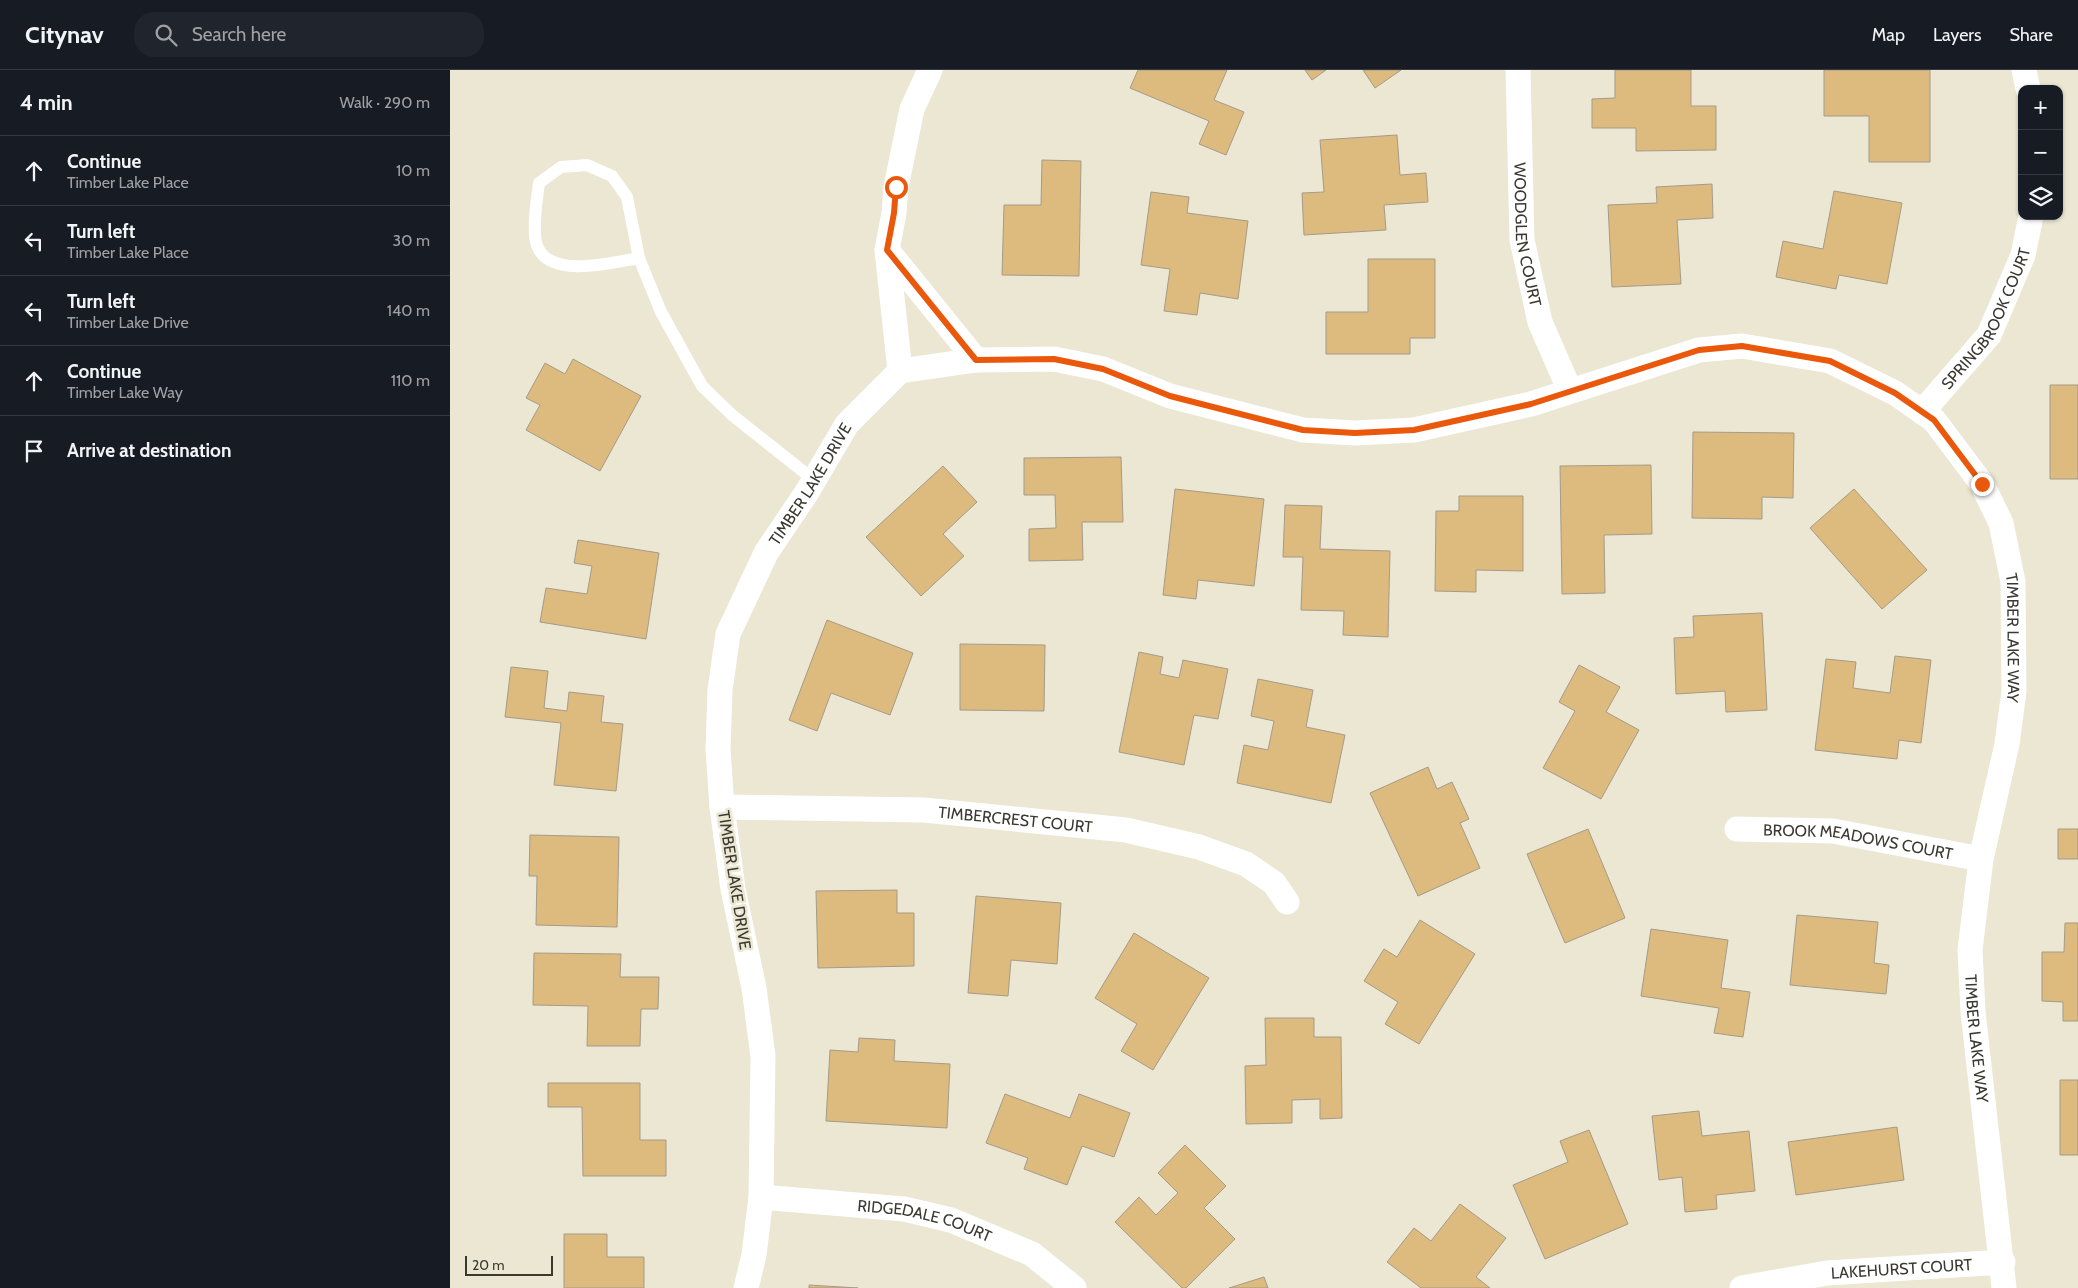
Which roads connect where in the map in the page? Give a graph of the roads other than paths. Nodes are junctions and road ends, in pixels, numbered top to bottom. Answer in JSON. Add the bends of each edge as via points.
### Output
{"nodes":[{"id":1,"x":930,"y":70,"type":"edge"},
{"id":2,"x":1518,"y":70,"type":"edge"},
{"id":3,"x":2024,"y":70,"type":"edge"},
{"id":4,"x":2027,"y":85,"type":"edge"},
{"id":5,"x":2030,"y":220,"type":"edge"},
{"id":6,"x":887,"y":250,"type":"junction"},
{"id":7,"x":640,"y":258,"type":"junction"},
{"id":8,"x":976,"y":360,"type":"junction"},
{"id":9,"x":900,"y":371,"type":"junction"},
{"id":10,"x":1570,"y":391,"type":"junction"},
{"id":11,"x":1922,"y":412,"type":"junction"},
{"id":12,"x":814,"y":480,"type":"junction"},
{"id":13,"x":722,"y":807,"type":"junction"},
{"id":14,"x":1737,"y":829,"type":"dead end"},
{"id":15,"x":1981,"y":859,"type":"junction"},
{"id":16,"x":1287,"y":902,"type":"dead end"},
{"id":17,"x":761,"y":1197,"type":"junction"},
{"id":18,"x":2003,"y":1262,"type":"junction"},
{"id":19,"x":746,"y":1288,"type":"edge"},
{"id":20,"x":1074,"y":1288,"type":"edge"},
{"id":21,"x":1742,"y":1288,"type":"edge"},
{"id":22,"x":2004,"y":1288,"type":"edge"}],
"edges":[{"from":1,"to":6,"type":"street","via":[[912,108]]},
{"from":2,"to":10,"type":"street","name":"WOODGLEN COURT","via":[[1522,240],[1540,322]]},
{"from":3,"to":4,"type":"street"},
{"from":5,"to":11,"type":"street","name":"SPRINGBROOK COURT","via":[[2023,255],[1989,335]]},
{"from":6,"to":8,"type":"street"},
{"from":6,"to":9,"type":"street"},
{"from":7,"to":7,"type":"lane","via":[[627,197],[612,176],[586,165],[561,167],[539,183],[534,220],[537,248],[549,261],[582,268]]},
{"from":7,"to":12,"type":"lane","via":[[661,312],[702,386],[732,415]]},
{"from":8,"to":9,"type":"street"},
{"from":8,"to":10,"type":"street","via":[[1054,359],[1103,369],[1170,396],[1303,430],[1355,433],[1414,430],[1531,404]]},
{"from":9,"to":12,"type":"street","name":"TIMBER LAKE DRIVE","via":[[847,424]]},
{"from":10,"to":11,"type":"street","name":"TIMBER LAKE WAY","via":[[1699,350],[1742,346],[1830,361],[1895,393]]},
{"from":11,"to":15,"type":"street","name":"TIMBER LAKE WAY","via":[[1934,420],[1982,484],[2000,523],[2013,582],[2014,691],[2008,744]]},
{"from":12,"to":13,"type":"street","name":"TIMBER LAKE DRIVE","via":[[766,553],[728,634],[718,749]]},
{"from":13,"to":16,"type":"street","name":"TIMBERCREST COURT","via":[[924,810],[1126,830],[1199,847],[1246,864],[1274,883]]},
{"from":13,"to":17,"type":"street","name":"TIMBER LAKE DRIVE","via":[[763,1056]]},
{"from":14,"to":15,"type":"street","name":"BROOK MEADOWS COURT","via":[[1834,831]]},
{"from":15,"to":18,"type":"street","name":"TIMBER LAKE WAY","via":[[1970,950],[1973,1012]]},
{"from":17,"to":19,"type":"street","name":"TIMBER LAKE DRIVE","via":[[754,1255]]},
{"from":17,"to":20,"type":"street","name":"RIDGEDALE COURT","via":[[904,1209],[951,1220],[1032,1254]]},
{"from":18,"to":21,"type":"street","name":"LAKEHURST COURT","via":[[1827,1273]]},
{"from":18,"to":22,"type":"street","name":"TIMBER LAKE WAY"}]}
